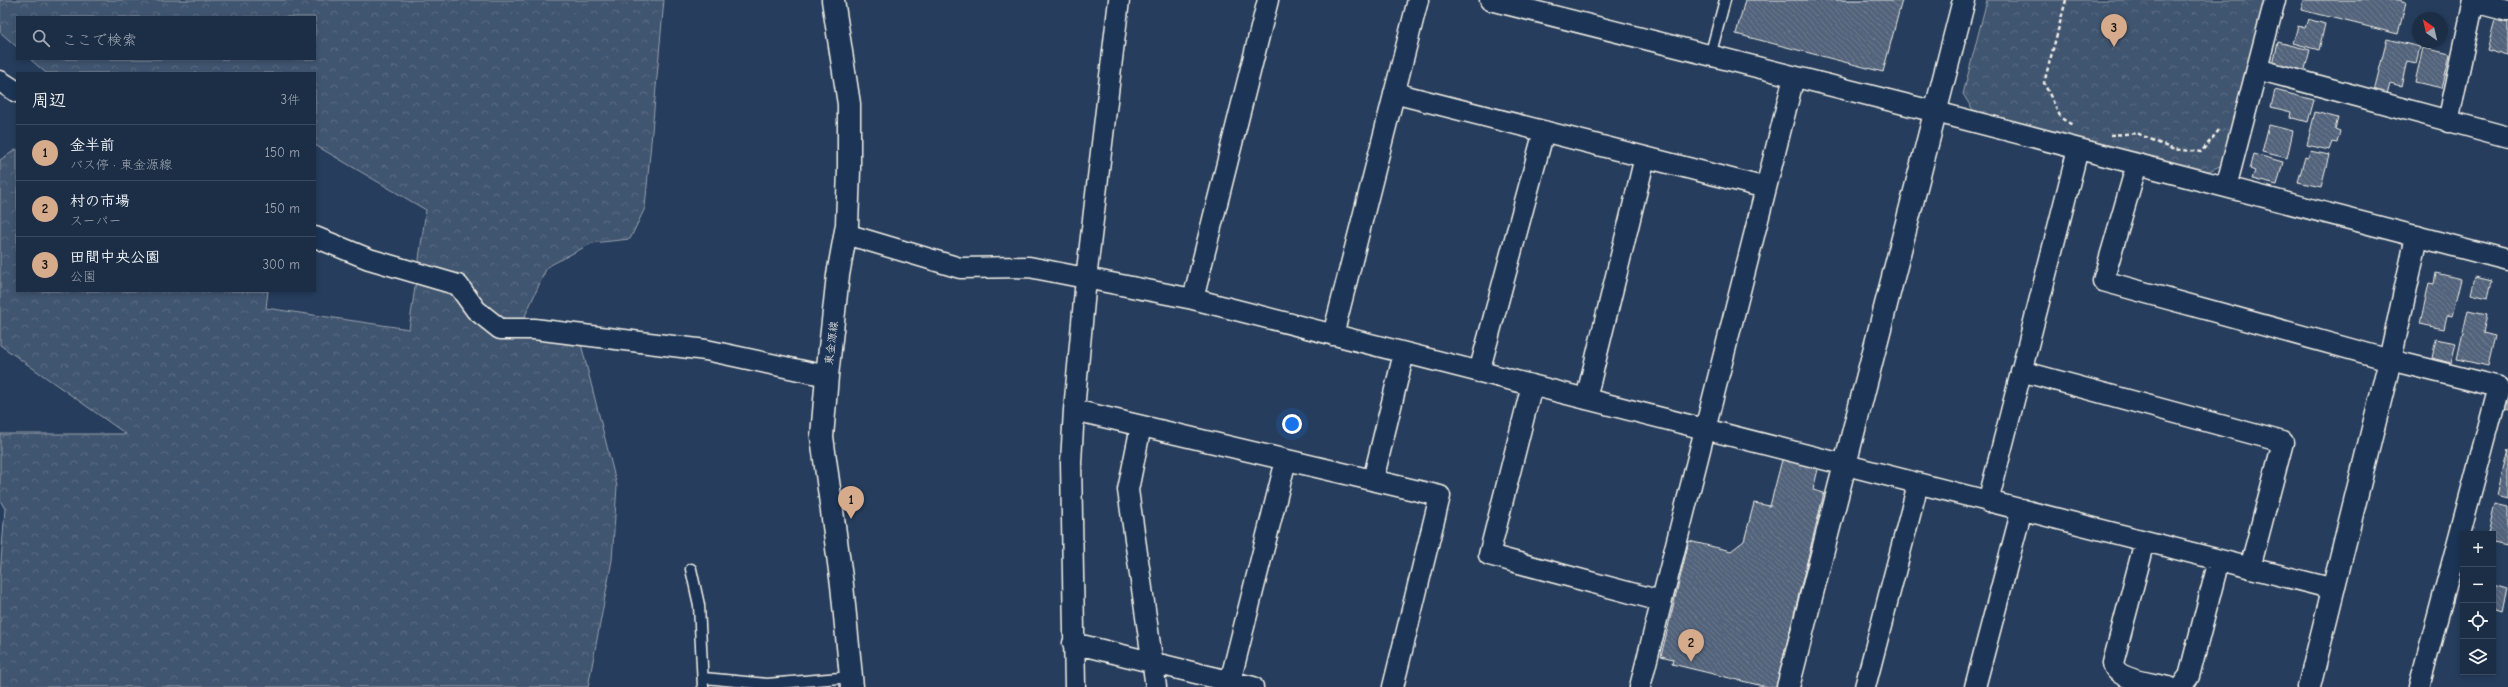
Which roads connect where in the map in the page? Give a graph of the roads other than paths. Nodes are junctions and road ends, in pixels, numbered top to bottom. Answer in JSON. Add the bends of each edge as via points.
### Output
{"nodes":[{"id":1,"x":833,"y":0,"type":"edge"},
{"id":2,"x":1119,"y":0,"type":"edge"},
{"id":3,"x":1268,"y":0,"type":"edge"},
{"id":4,"x":1418,"y":0,"type":"edge"},
{"id":5,"x":1490,"y":0,"type":"edge"},
{"id":6,"x":1725,"y":0,"type":"edge"},
{"id":7,"x":1964,"y":0,"type":"edge"},
{"id":8,"x":2275,"y":0,"type":"edge"},
{"id":9,"x":2474,"y":1,"type":"edge"},
{"id":10,"x":2508,"y":11,"type":"edge"},
{"id":11,"x":1710,"y":56,"type":"junction"},
{"id":12,"x":2257,"y":69,"type":"junction"},
{"id":13,"x":1794,"y":76,"type":"junction"},
{"id":14,"x":0,"y":81,"type":"edge"},
{"id":15,"x":16,"y":91,"type":"edge"},
{"id":16,"x":1394,"y":93,"type":"junction"},
{"id":17,"x":1936,"y":112,"type":"junction"},
{"id":18,"x":2448,"y":122,"type":"junction"},
{"id":19,"x":1544,"y":131,"type":"junction"},
{"id":20,"x":2508,"y":137,"type":"edge"},
{"id":21,"x":2078,"y":149,"type":"junction"},
{"id":22,"x":1645,"y":157,"type":"junction"},
{"id":23,"x":2137,"y":164,"type":"junction"},
{"id":24,"x":2226,"y":187,"type":"junction"},
{"id":25,"x":1766,"y":188,"type":"junction"},
{"id":26,"x":846,"y":234,"type":"junction"},
{"id":27,"x":316,"y":237,"type":"edge"},
{"id":28,"x":2417,"y":237,"type":"junction"},
{"id":29,"x":2508,"y":260,"type":"edge"},
{"id":30,"x":1086,"y":279,"type":"junction"},
{"id":31,"x":1193,"y":299,"type":"junction"},
{"id":32,"x":1333,"y":335,"type":"junction"},
{"id":33,"x":1404,"y":353,"type":"junction"},
{"id":34,"x":2390,"y":360,"type":"junction"},
{"id":35,"x":2021,"y":371,"type":"junction"},
{"id":36,"x":1480,"y":372,"type":"junction"},
{"id":37,"x":826,"y":376,"type":"junction"},
{"id":38,"x":1532,"y":385,"type":"junction"},
{"id":39,"x":1586,"y":399,"type":"junction"},
{"id":40,"x":1074,"y":410,"type":"junction"},
{"id":41,"x":1141,"y":426,"type":"junction"},
{"id":42,"x":1704,"y":429,"type":"junction"},
{"id":43,"x":1286,"y":460,"type":"junction"},
{"id":44,"x":1845,"y":466,"type":"junction"},
{"id":45,"x":1373,"y":480,"type":"junction"},
{"id":46,"x":1918,"y":484,"type":"junction"},
{"id":47,"x":1988,"y":502,"type":"junction"},
{"id":48,"x":2022,"y":509,"type":"junction"},
{"id":49,"x":2145,"y":541,"type":"junction"},
{"id":50,"x":2219,"y":560,"type":"junction"},
{"id":51,"x":2250,"y":568,"type":"junction"},
{"id":52,"x":691,"y":569,"type":"dead end"},
{"id":53,"x":2334,"y":589,"type":"junction"},
{"id":54,"x":1661,"y":601,"type":"junction"},
{"id":55,"x":1073,"y":643,"type":"junction"},
{"id":56,"x":1152,"y":662,"type":"junction"},
{"id":57,"x":852,"y":682,"type":"edge"},
{"id":58,"x":1230,"y":682,"type":"junction"},
{"id":59,"x":704,"y":683,"type":"edge"},
{"id":60,"x":1075,"y":687,"type":"edge"},
{"id":61,"x":1156,"y":687,"type":"edge"},
{"id":62,"x":1253,"y":687,"type":"edge"},
{"id":63,"x":1393,"y":687,"type":"edge"},
{"id":64,"x":1640,"y":687,"type":"edge"},
{"id":65,"x":1788,"y":687,"type":"edge"},
{"id":66,"x":1865,"y":687,"type":"edge"},
{"id":67,"x":1975,"y":687,"type":"edge"},
{"id":68,"x":2168,"y":687,"type":"edge"},
{"id":69,"x":2181,"y":687,"type":"edge"},
{"id":70,"x":2309,"y":687,"type":"edge"},
{"id":71,"x":2419,"y":687,"type":"edge"}],
"edges":[{"from":1,"to":26,"type":"street","name":"東金源線","via":[[849,104]]},
{"from":2,"to":30,"type":"street"},
{"from":3,"to":31,"type":"street"},
{"from":4,"to":16,"type":"street"},
{"from":5,"to":11,"type":"street"},
{"from":6,"to":11,"type":"lane"},
{"from":7,"to":17,"type":"street"},
{"from":8,"to":12,"type":"street"},
{"from":9,"to":10,"type":"street"},
{"from":9,"to":18,"type":"street"},
{"from":11,"to":13,"type":"street"},
{"from":12,"to":18,"type":"street"},
{"from":12,"to":24,"type":"street"},
{"from":13,"to":17,"type":"street"},
{"from":13,"to":25,"type":"street"},
{"from":14,"to":15,"type":"street"},
{"from":16,"to":19,"type":"street"},
{"from":16,"to":32,"type":"street"},
{"from":17,"to":21,"type":"street"},
{"from":17,"to":44,"type":"street"},
{"from":18,"to":20,"type":"street"},
{"from":19,"to":22,"type":"street"},
{"from":19,"to":36,"type":"street"},
{"from":21,"to":23,"type":"street"},
{"from":21,"to":35,"type":"street"},
{"from":22,"to":25,"type":"street"},
{"from":22,"to":39,"type":"street"},
{"from":23,"to":24,"type":"street"},
{"from":23,"to":34,"type":"street","via":[[2103,281]]},
{"from":24,"to":28,"type":"street"},
{"from":25,"to":42,"type":"street"},
{"from":26,"to":30,"type":"street","via":[[960,268],[1030,267]]},
{"from":26,"to":37,"type":"street","name":"東金源線","via":[[838,275]]},
{"from":27,"to":37,"type":"street","via":[[369,259],[458,286],[476,310],[500,329],[534,329],[706,350]]},
{"from":28,"to":29,"type":"street"},
{"from":28,"to":34,"type":"street"},
{"from":30,"to":31,"type":"street"},
{"from":30,"to":40,"type":"street"},
{"from":31,"to":32,"type":"street"},
{"from":32,"to":33,"type":"street"},
{"from":33,"to":36,"type":"street"},
{"from":33,"to":45,"type":"street"},
{"from":34,"to":53,"type":"street"},
{"from":34,"to":71,"type":"street","via":[[2499,387]]},
{"from":35,"to":47,"type":"street"},
{"from":35,"to":51,"type":"street","via":[[2284,442]]},
{"from":36,"to":38,"type":"street"},
{"from":37,"to":57,"type":"street","name":"東金源線","via":[[822,437]]},
{"from":38,"to":39,"type":"street"},
{"from":38,"to":54,"type":"street","via":[[1489,555]]},
{"from":39,"to":42,"type":"street"},
{"from":40,"to":41,"type":"street"},
{"from":40,"to":55,"type":"street","via":[[1071,462]]},
{"from":41,"to":43,"type":"street"},
{"from":41,"to":56,"type":"street","via":[[1128,490]]},
{"from":42,"to":44,"type":"street"},
{"from":42,"to":54,"type":"street"},
{"from":43,"to":45,"type":"street"},
{"from":43,"to":58,"type":"street"},
{"from":44,"to":46,"type":"street"},
{"from":44,"to":65,"type":"street"},
{"from":45,"to":63,"type":"street","via":[[1440,496]]},
{"from":46,"to":47,"type":"street"},
{"from":46,"to":66,"type":"street"},
{"from":47,"to":48,"type":"street"},
{"from":48,"to":49,"type":"street"},
{"from":48,"to":67,"type":"street"},
{"from":49,"to":50,"type":"street"},
{"from":49,"to":68,"type":"street","via":[[2113,663],[2121,675]]},
{"from":50,"to":51,"type":"street"},
{"from":50,"to":69,"type":"street","via":[[2189,676]]},
{"from":51,"to":53,"type":"street"},
{"from":52,"to":59,"type":"lane","via":[[699,605]]},
{"from":53,"to":70,"type":"street"},
{"from":54,"to":64,"type":"street"},
{"from":55,"to":56,"type":"street"},
{"from":55,"to":60,"type":"street"},
{"from":56,"to":58,"type":"street"},
{"from":56,"to":61,"type":"street"},
{"from":57,"to":59,"type":"lane"},
{"from":58,"to":62,"type":"street"}]}
